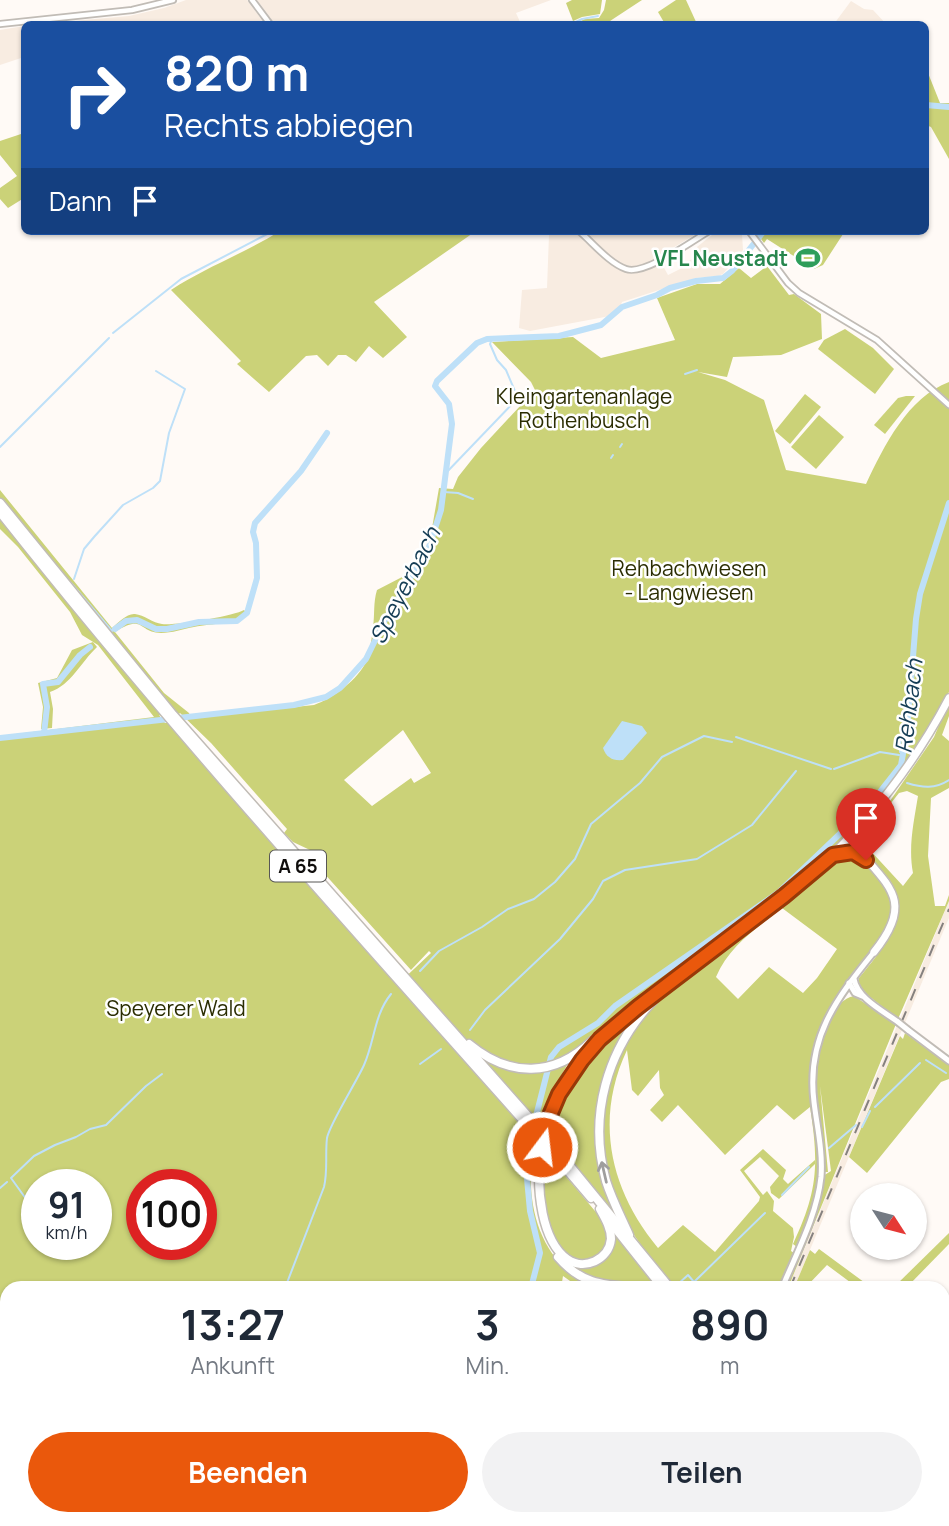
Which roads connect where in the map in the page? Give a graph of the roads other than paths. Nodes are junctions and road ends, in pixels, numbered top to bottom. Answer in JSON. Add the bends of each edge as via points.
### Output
{"nodes":[{"id":1,"x":173,"y":0,"type":"edge"},
{"id":2,"x":252,"y":0,"type":"edge"},
{"id":3,"x":28,"y":21,"type":"edge"},
{"id":4,"x":268,"y":21,"type":"edge"},
{"id":5,"x":21,"y":22,"type":"edge"},
{"id":6,"x":0,"y":24,"type":"edge"},
{"id":7,"x":584,"y":235,"type":"edge"},
{"id":8,"x":702,"y":235,"type":"edge"},
{"id":9,"x":753,"y":235,"type":"edge"},
{"id":10,"x":949,"y":405,"type":"edge"},
{"id":11,"x":0,"y":503,"type":"edge"},
{"id":12,"x":0,"y":512,"type":"edge"},
{"id":13,"x":949,"y":698,"type":"edge"},
{"id":14,"x":173,"y":718,"type":"junction"},
{"id":15,"x":867,"y":820,"type":"junction"},
{"id":16,"x":847,"y":840,"type":"junction"},
{"id":17,"x":853,"y":852,"type":"junction"},
{"id":18,"x":833,"y":855,"type":"junction"},
{"id":19,"x":866,"y":860,"type":"junction"},
{"id":20,"x":813,"y":873,"type":"joint"},
{"id":21,"x":734,"y":933,"type":"junction"},
{"id":22,"x":874,"y":953,"type":"joint"},
{"id":23,"x":672,"y":981,"type":"junction"},
{"id":24,"x":852,"y":982,"type":"junction"},
{"id":25,"x":855,"y":993,"type":"junction"},
{"id":26,"x":865,"y":998,"type":"junction"},
{"id":27,"x":838,"y":999,"type":"junction"},
{"id":28,"x":435,"y":1016,"type":"junction"},
{"id":29,"x":448,"y":1026,"type":"junction"},
{"id":30,"x":588,"y":1045,"type":"junction"},
{"id":31,"x":949,"y":1061,"type":"edge"},
{"id":32,"x":531,"y":1124,"type":"junction"},
{"id":33,"x":546,"y":1141,"type":"junction"},
{"id":34,"x":600,"y":1209,"type":"junction"},
{"id":35,"x":629,"y":1235,"type":"junction"},
{"id":36,"x":593,"y":1281,"type":"edge"},
{"id":37,"x":657,"y":1281,"type":"edge"},
{"id":38,"x":665,"y":1281,"type":"edge"},
{"id":39,"x":785,"y":1281,"type":"edge"}],
"edges":[{"from":1,"to":3,"type":"street","via":[[132,10]]},
{"from":2,"to":4,"type":"street"},
{"from":5,"to":6,"type":"street"},
{"from":7,"to":8,"type":"street","via":[[615,263],[632,271]]},
{"from":9,"to":10,"type":"street","via":[[799,293],[877,340]]},
{"from":11,"to":14,"type":"highway","number":"A 65"},
{"from":12,"to":14,"type":"highway","number":"A 65"},
{"from":13,"to":15,"type":"main road","via":[[912,760]]},
{"from":14,"to":28,"type":"highway","number":"A 65"},
{"from":15,"to":16,"type":"main road"},
{"from":15,"to":19,"type":"main road","via":[[860,844]]},
{"from":16,"to":17,"type":"main road"},
{"from":16,"to":18,"type":"main road"},
{"from":16,"to":19,"type":"main road"},
{"from":17,"to":18,"type":"main road"},
{"from":17,"to":19,"type":"main road"},
{"from":18,"to":20,"type":"main road"},
{"from":19,"to":22,"type":"main road","via":[[890,888],[896,907],[890,931]]},
{"from":20,"to":21,"type":"highway"},
{"from":21,"to":23,"type":"highway"},
{"from":21,"to":30,"type":"highway","via":[[629,1008]]},
{"from":22,"to":24,"type":"main road"},
{"from":23,"to":34,"type":"highway","via":[[594,1046],[564,1085],[548,1120],[540,1157],[540,1199],[552,1238],[569,1261],[590,1263],[607,1251],[610,1231]]},
{"from":35,"to":23,"type":"highway","one_way":true,"via":[[603,1165],[602,1099],[611,1066],[628,1032]]},
{"from":24,"to":25,"type":"main road"},
{"from":24,"to":26,"type":"main road"},
{"from":24,"to":27,"type":"main road"},
{"from":25,"to":26,"type":"main road"},
{"from":25,"to":27,"type":"main road"},
{"from":26,"to":31,"type":"main road","bridge":true},
{"from":27,"to":39,"type":"main road","via":[[820,1037],[813,1074],[821,1153],[818,1194]]},
{"from":28,"to":29,"type":"highway","number":"A 65"},
{"from":28,"to":32,"type":"highway","number":"A 65"},
{"from":29,"to":30,"type":"highway","via":[[495,1061],[519,1068],[552,1066]]},
{"from":29,"to":32,"type":"highway","number":"A 65"},
{"from":30,"to":36,"type":"highway","via":[[564,1076],[544,1119],[535,1161],[537,1206],[551,1247],[572,1270]]},
{"from":32,"to":33,"type":"highway","number":"A 65","bridge":true},
{"from":33,"to":34,"type":"highway","number":"A 65"},
{"from":33,"to":35,"type":"highway","number":"A 65"},
{"from":34,"to":37,"type":"highway","number":"A 65"},
{"from":35,"to":38,"type":"highway","number":"A 65"}]}
